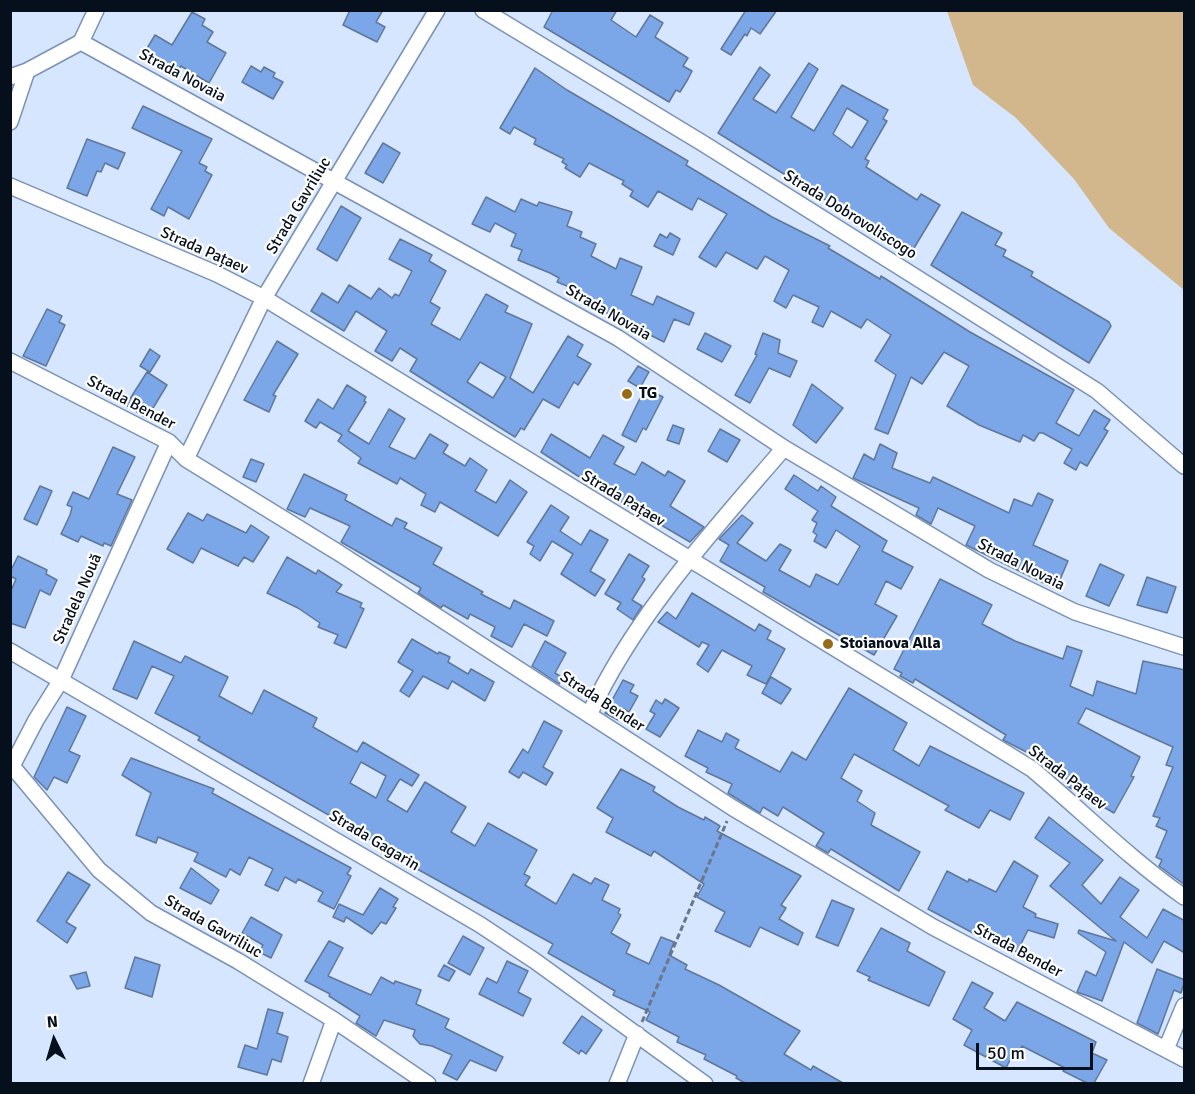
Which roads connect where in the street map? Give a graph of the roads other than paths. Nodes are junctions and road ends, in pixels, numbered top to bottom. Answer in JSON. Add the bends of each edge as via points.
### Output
{"nodes":[{"id":1,"x":96,"y":10,"type":"edge"},
{"id":2,"x":437,"y":10,"type":"edge"},
{"id":3,"x":483,"y":10,"type":"edge"},
{"id":4,"x":81,"y":42,"type":"junction"},
{"id":5,"x":27,"y":71,"type":"junction"},
{"id":6,"x":10,"y":77,"type":"edge"},
{"id":7,"x":10,"y":122,"type":"edge"},
{"id":8,"x":335,"y":180,"type":"junction"},
{"id":9,"x":10,"y":186,"type":"edge"},
{"id":10,"x":264,"y":298,"type":"junction"},
{"id":11,"x":10,"y":361,"type":"edge"},
{"id":12,"x":169,"y":442,"type":"junction"},
{"id":13,"x":784,"y":447,"type":"junction"},
{"id":14,"x":186,"y":459,"type":"junction"},
{"id":15,"x":1185,"y":466,"type":"edge"},
{"id":16,"x":691,"y":560,"type":"junction"},
{"id":17,"x":1185,"y":647,"type":"edge"},
{"id":18,"x":10,"y":651,"type":"edge"},
{"id":19,"x":62,"y":680,"type":"junction"},
{"id":20,"x":589,"y":715,"type":"junction"},
{"id":21,"x":12,"y":766,"type":"joint"},
{"id":22,"x":1185,"y":897,"type":"edge"},
{"id":23,"x":1185,"y":1006,"type":"edge"},
{"id":24,"x":334,"y":1020,"type":"junction"},
{"id":25,"x":637,"y":1034,"type":"junction"},
{"id":26,"x":1166,"y":1048,"type":"junction"},
{"id":27,"x":1185,"y":1059,"type":"edge"},
{"id":28,"x":311,"y":1083,"type":"edge"},
{"id":29,"x":428,"y":1083,"type":"edge"},
{"id":30,"x":617,"y":1083,"type":"edge"},
{"id":31,"x":705,"y":1083,"type":"edge"}],
"edges":[{"from":1,"to":4,"type":"street"},
{"from":2,"to":8,"type":"street","name":"Strada Gavriliuc"},
{"from":3,"to":15,"type":"street","name":"Strada Dobrovoliscogo","via":[[1097,391]]},
{"from":4,"to":5,"type":"street"},
{"from":4,"to":8,"type":"street","name":"Strada Novaia"},
{"from":5,"to":6,"type":"street"},
{"from":5,"to":7,"type":"street"},
{"from":8,"to":10,"type":"street","name":"Strada Gavriliuc"},
{"from":8,"to":13,"type":"street","name":"Strada Novaia","via":[[618,338]]},
{"from":9,"to":10,"type":"street","name":"Strada Pațaev"},
{"from":10,"to":14,"type":"street","name":"Strada Gavriliuc"},
{"from":10,"to":16,"type":"street","name":"Strada Pațaev"},
{"from":11,"to":12,"type":"street","name":"Strada Bender"},
{"from":12,"to":14,"type":"street","name":"Strada Bender"},
{"from":12,"to":19,"type":"street","name":"Stradela Nouă"},
{"from":13,"to":16,"type":"street"},
{"from":13,"to":17,"type":"street","name":"Strada Novaia","via":[[1025,589],[1075,612]]},
{"from":14,"to":20,"type":"street","name":"Strada Bender"},
{"from":16,"to":20,"type":"street","via":[[623,648]]},
{"from":16,"to":22,"type":"street","name":"Strada Pațaev","via":[[1032,769],[1133,859]]},
{"from":18,"to":19,"type":"street","name":"Strada Gagarin"},
{"from":19,"to":21,"type":"street","name":"Stradela Nouă"},
{"from":19,"to":25,"type":"street","name":"Strada Gagarin","via":[[478,924]]},
{"from":20,"to":26,"type":"street","name":"Strada Bender","via":[[733,808],[933,927]]},
{"from":21,"to":24,"type":"street","name":"Strada Gavriliuc","via":[[99,870],[152,913]]},
{"from":23,"to":26,"type":"street"},
{"from":24,"to":28,"type":"street"},
{"from":24,"to":29,"type":"street","name":"Strada Gavriliuc"},
{"from":25,"to":30,"type":"street"},
{"from":25,"to":31,"type":"street","name":"Strada Gagarin"},
{"from":26,"to":27,"type":"street","name":"Strada Bender"}]}
